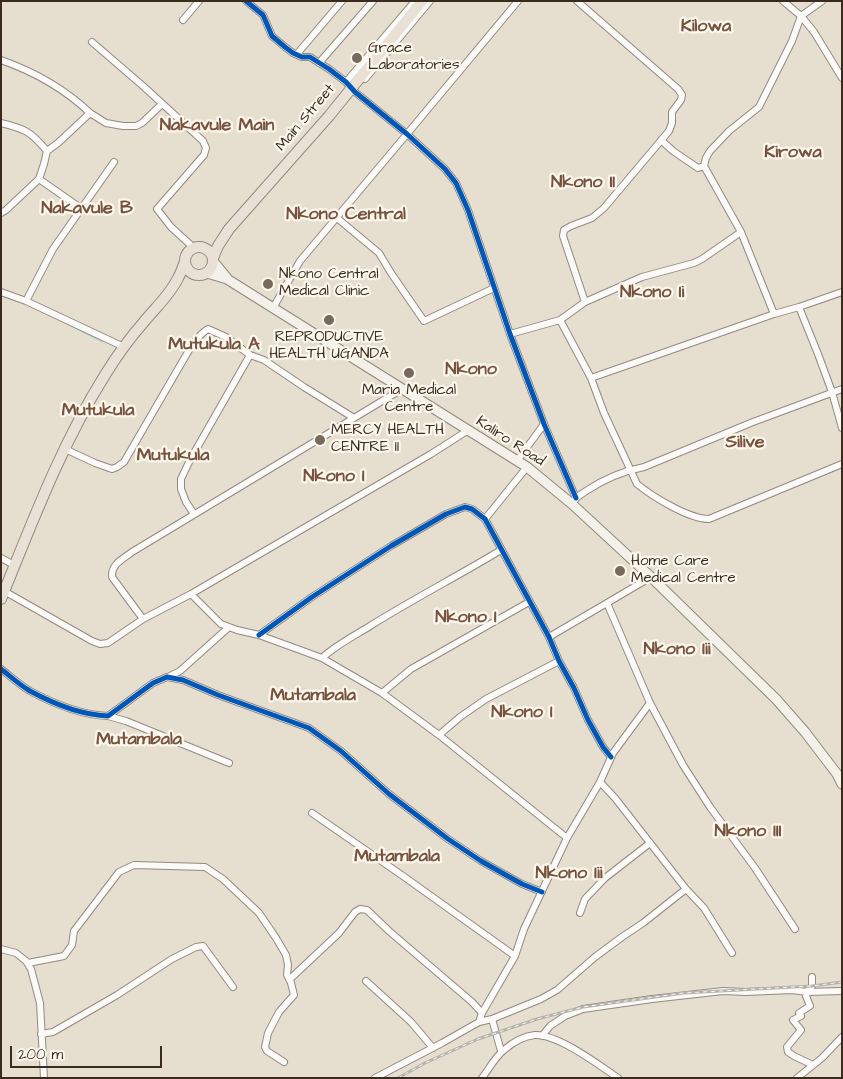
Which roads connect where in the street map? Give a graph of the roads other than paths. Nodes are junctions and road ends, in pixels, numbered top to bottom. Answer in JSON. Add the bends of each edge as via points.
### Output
{"nodes":[{"id":1,"x":199,"y":1,"type":"edge"},
{"id":2,"x":246,"y":1,"type":"edge"},
{"id":3,"x":342,"y":1,"type":"edge"},
{"id":4,"x":373,"y":1,"type":"edge"},
{"id":5,"x":415,"y":1,"type":"edge"},
{"id":6,"x":422,"y":1,"type":"edge"},
{"id":7,"x":430,"y":1,"type":"edge"},
{"id":8,"x":577,"y":1,"type":"edge"},
{"id":9,"x":783,"y":1,"type":"edge"},
{"id":10,"x":822,"y":1,"type":"edge"},
{"id":11,"x":516,"y":2,"type":"edge"},
{"id":12,"x":800,"y":16,"type":"junction"},
{"id":13,"x":183,"y":20,"type":"dead end"},
{"id":14,"x":92,"y":42,"type":"dead end"},
{"id":15,"x":297,"y":54,"type":"junction"},
{"id":16,"x":1,"y":60,"type":"edge"},
{"id":17,"x":319,"y":63,"type":"junction"},
{"id":18,"x":842,"y":78,"type":"edge"},
{"id":19,"x":351,"y":87,"type":"junction"},
{"id":20,"x":162,"y":104,"type":"junction"},
{"id":21,"x":90,"y":113,"type":"junction"},
{"id":22,"x":1,"y":122,"type":"edge"},
{"id":23,"x":407,"y":134,"type":"junction"},
{"id":24,"x":661,"y":140,"type":"junction"},
{"id":25,"x":47,"y":151,"type":"junction"},
{"id":26,"x":114,"y":162,"type":"dead end"},
{"id":27,"x":704,"y":166,"type":"junction"},
{"id":28,"x":38,"y":178,"type":"junction"},
{"id":29,"x":82,"y":209,"type":"junction"},
{"id":30,"x":1,"y":213,"type":"edge"},
{"id":31,"x":337,"y":218,"type":"junction"},
{"id":32,"x":229,"y":229,"type":"junction"},
{"id":33,"x":742,"y":232,"type":"junction"},
{"id":34,"x":196,"y":247,"type":"junction"},
{"id":35,"x":214,"y":260,"type":"junction"},
{"id":36,"x":185,"y":261,"type":"junction"},
{"id":37,"x":203,"y":274,"type":"junction"},
{"id":38,"x":227,"y":278,"type":"junction"},
{"id":39,"x":494,"y":288,"type":"junction"},
{"id":40,"x":1,"y":292,"type":"edge"},
{"id":41,"x":170,"y":292,"type":"junction"},
{"id":42,"x":842,"y":292,"type":"edge"},
{"id":43,"x":26,"y":301,"type":"junction"},
{"id":44,"x":585,"y":302,"type":"junction"},
{"id":45,"x":799,"y":307,"type":"junction"},
{"id":46,"x":273,"y":308,"type":"junction"},
{"id":47,"x":774,"y":314,"type":"junction"},
{"id":48,"x":560,"y":320,"type":"junction"},
{"id":49,"x":510,"y":334,"type":"junction"},
{"id":50,"x":124,"y":347,"type":"junction"},
{"id":51,"x":250,"y":355,"type":"junction"},
{"id":52,"x":591,"y":378,"type":"junction"},
{"id":53,"x":402,"y":389,"type":"junction"},
{"id":54,"x":842,"y":389,"type":"edge"},
{"id":55,"x":832,"y":392,"type":"junction"},
{"id":56,"x":354,"y":418,"type":"junction"},
{"id":57,"x":544,"y":424,"type":"junction"},
{"id":58,"x":842,"y":428,"type":"edge"},
{"id":59,"x":468,"y":431,"type":"junction"},
{"id":60,"x":65,"y":449,"type":"junction"},
{"id":61,"x":517,"y":461,"type":"junction"},
{"id":62,"x":842,"y":465,"type":"edge"},
{"id":63,"x":526,"y":467,"type":"junction"},
{"id":64,"x":630,"y":470,"type":"junction"},
{"id":65,"x":574,"y":501,"type":"junction"},
{"id":66,"x":194,"y":514,"type":"junction"},
{"id":67,"x":485,"y":519,"type":"junction"},
{"id":68,"x":501,"y":550,"type":"junction"},
{"id":69,"x":1,"y":558,"type":"edge"},
{"id":70,"x":14,"y":565,"type":"junction"},
{"id":71,"x":651,"y":577,"type":"junction"},
{"id":72,"x":191,"y":594,"type":"junction"},
{"id":73,"x":3,"y":595,"type":"edge"},
{"id":74,"x":530,"y":602,"type":"junction"},
{"id":75,"x":607,"y":603,"type":"junction"},
{"id":76,"x":143,"y":619,"type":"junction"},
{"id":77,"x":229,"y":627,"type":"junction"},
{"id":78,"x":259,"y":635,"type":"junction"},
{"id":79,"x":549,"y":637,"type":"junction"},
{"id":80,"x":322,"y":658,"type":"junction"},
{"id":81,"x":559,"y":661,"type":"junction"},
{"id":82,"x":1,"y":669,"type":"edge"},
{"id":83,"x":167,"y":677,"type":"junction"},
{"id":84,"x":382,"y":693,"type":"junction"},
{"id":85,"x":650,"y":703,"type":"junction"},
{"id":86,"x":123,"y":706,"type":"junction"},
{"id":87,"x":108,"y":716,"type":"junction"},
{"id":88,"x":124,"y":721,"type":"junction"},
{"id":89,"x":439,"y":735,"type":"junction"},
{"id":90,"x":611,"y":757,"type":"junction"},
{"id":91,"x":229,"y":762,"type":"dead end"},
{"id":92,"x":839,"y":773,"type":"edge"},
{"id":93,"x":600,"y":782,"type":"junction"},
{"id":94,"x":842,"y":784,"type":"edge"},
{"id":95,"x":312,"y":813,"type":"dead end"},
{"id":96,"x":567,"y":838,"type":"junction"},
{"id":97,"x":650,"y":843,"type":"junction"},
{"id":98,"x":686,"y":889,"type":"junction"},
{"id":99,"x":542,"y":892,"type":"junction"},
{"id":100,"x":580,"y":913,"type":"dead end"},
{"id":101,"x":795,"y":929,"type":"dead end"},
{"id":102,"x":1,"y":949,"type":"edge"},
{"id":103,"x":732,"y":953,"type":"dead end"},
{"id":104,"x":515,"y":956,"type":"junction"},
{"id":105,"x":28,"y":963,"type":"junction"},
{"id":106,"x":812,"y":977,"type":"dead end"},
{"id":107,"x":290,"y":981,"type":"junction"},
{"id":108,"x":366,"y":981,"type":"dead end"},
{"id":109,"x":233,"y":987,"type":"dead end"},
{"id":110,"x":842,"y":991,"type":"edge"},
{"id":111,"x":807,"y":992,"type":"junction"},
{"id":112,"x":482,"y":1012,"type":"junction"},
{"id":113,"x":492,"y":1019,"type":"junction"},
{"id":114,"x":480,"y":1022,"type":"junction"},
{"id":115,"x":41,"y":1034,"type":"junction"},
{"id":116,"x":542,"y":1036,"type":"junction"},
{"id":117,"x":842,"y":1037,"type":"edge"},
{"id":118,"x":433,"y":1048,"type":"junction"},
{"id":119,"x":502,"y":1052,"type":"junction"},
{"id":120,"x":284,"y":1062,"type":"dead end"},
{"id":121,"x":813,"y":1065,"type":"junction"},
{"id":122,"x":44,"y":1078,"type":"edge"},
{"id":123,"x":375,"y":1078,"type":"edge"},
{"id":124,"x":482,"y":1078,"type":"edge"},
{"id":125,"x":618,"y":1078,"type":"edge"},
{"id":126,"x":797,"y":1078,"type":"edge"}],
"edges":[{"from":1,"to":13,"type":"street"},
{"from":2,"to":15,"type":"street","via":[[263,15],[272,36]]},
{"from":3,"to":15,"type":"street"},
{"from":4,"to":17,"type":"street"},
{"from":5,"to":19,"type":"street","name":"Main Street"},
{"from":6,"to":19,"type":"main road","name":"Main Street"},
{"from":7,"to":19,"type":"street","name":"Main Street"},
{"from":8,"to":24,"type":"street","via":[[682,95],[672,112],[669,131]]},
{"from":9,"to":12,"type":"street"},
{"from":10,"to":12,"type":"street"},
{"from":11,"to":23,"type":"street"},
{"from":12,"to":18,"type":"street","via":[[814,32]]},
{"from":12,"to":27,"type":"street","via":[[792,41],[759,107],[710,151]]},
{"from":14,"to":20,"type":"street"},
{"from":15,"to":17,"type":"street"},
{"from":16,"to":21,"type":"street","via":[[44,78]]},
{"from":17,"to":19,"type":"street"},
{"from":19,"to":23,"type":"street"},
{"from":19,"to":32,"type":"main road","name":"Main Street"},
{"from":20,"to":21,"type":"street","via":[[136,126],[106,123]]},
{"from":20,"to":34,"type":"street","via":[[203,141],[206,148],[204,155],[157,208],[171,227]]},
{"from":21,"to":25,"type":"street"},
{"from":22,"to":25,"type":"street","via":[[34,136]]},
{"from":23,"to":31,"type":"street"},
{"from":23,"to":39,"type":"street","via":[[456,183]]},
{"from":24,"to":27,"type":"street","via":[[698,168]]},
{"from":24,"to":44,"type":"street","via":[[604,208],[592,218],[564,230],[563,236]]},
{"from":25,"to":28,"type":"street"},
{"from":26,"to":29,"type":"street"},
{"from":27,"to":33,"type":"street"},
{"from":28,"to":29,"type":"street"},
{"from":28,"to":30,"type":"street"},
{"from":29,"to":43,"type":"street","via":[[53,249]]},
{"from":31,"to":39,"type":"street","via":[[379,253],[424,321]]},
{"from":31,"to":46,"type":"street","via":[[300,261]]},
{"from":32,"to":34,"type":"main road"},
{"from":32,"to":35,"type":"main road"},
{"from":33,"to":44,"type":"street","via":[[702,259],[642,277]]},
{"from":33,"to":47,"type":"street"},
{"from":34,"to":35,"type":"main road","via":[[207,250]]},
{"from":34,"to":36,"type":"main road","via":[[187,253]]},
{"from":35,"to":37,"type":"main road"},
{"from":35,"to":38,"type":"main road","name":"Kaliro Road"},
{"from":36,"to":37,"type":"main road","via":[[189,269]]},
{"from":36,"to":41,"type":"main road"},
{"from":37,"to":38,"type":"main road","name":"Kaliro Road"},
{"from":37,"to":41,"type":"main road"},
{"from":38,"to":46,"type":"main road","name":"Kaliro Road"},
{"from":39,"to":49,"type":"street"},
{"from":40,"to":43,"type":"street"},
{"from":41,"to":50,"type":"main road"},
{"from":42,"to":45,"type":"street"},
{"from":43,"to":50,"type":"street"},
{"from":44,"to":48,"type":"street"},
{"from":45,"to":47,"type":"street"},
{"from":45,"to":55,"type":"street"},
{"from":46,"to":53,"type":"main road","name":"Kaliro Road"},
{"from":47,"to":52,"type":"street"},
{"from":48,"to":49,"type":"street"},
{"from":48,"to":52,"type":"street"},
{"from":49,"to":57,"type":"street"},
{"from":50,"to":60,"type":"main road","via":[[95,392]]},
{"from":51,"to":56,"type":"street","via":[[264,360]]},
{"from":51,"to":60,"type":"street","via":[[226,337],[208,330],[204,332],[192,345],[124,462],[112,469]]},
{"from":51,"to":66,"type":"street","via":[[181,479],[186,502]]},
{"from":52,"to":64,"type":"street"},
{"from":53,"to":56,"type":"street"},
{"from":53,"to":59,"type":"main road","name":"Kaliro Road"},
{"from":54,"to":55,"type":"street"},
{"from":55,"to":58,"type":"street"},
{"from":55,"to":64,"type":"street"},
{"from":56,"to":66,"type":"street"},
{"from":57,"to":61,"type":"street"},
{"from":57,"to":65,"type":"street"},
{"from":59,"to":61,"type":"main road","name":"Kaliro Road"},
{"from":59,"to":72,"type":"street"},
{"from":60,"to":70,"type":"main road"},
{"from":61,"to":63,"type":"main road","name":"Kaliro Road"},
{"from":62,"to":64,"type":"street","via":[[709,519],[688,515],[646,492],[637,484]]},
{"from":63,"to":65,"type":"main road","name":"Kaliro Road"},
{"from":63,"to":67,"type":"street"},
{"from":64,"to":65,"type":"street","via":[[602,481]]},
{"from":65,"to":71,"type":"main road","name":"Kaliro Road"},
{"from":66,"to":76,"type":"street","via":[[132,552],[112,570],[112,577]]},
{"from":67,"to":68,"type":"street"},
{"from":67,"to":78,"type":"street","via":[[472,508],[465,507],[446,514],[312,597]]},
{"from":68,"to":74,"type":"street"},
{"from":68,"to":80,"type":"street","via":[[396,609],[332,648]]},
{"from":69,"to":70,"type":"street"},
{"from":70,"to":73,"type":"main road"},
{"from":71,"to":75,"type":"street"},
{"from":71,"to":92,"type":"main road","name":"Kaliro Road","via":[[776,699]]},
{"from":72,"to":76,"type":"street"},
{"from":72,"to":77,"type":"street","via":[[221,624]]},
{"from":73,"to":76,"type":"street","via":[[100,644],[108,643]]},
{"from":74,"to":79,"type":"street"},
{"from":74,"to":84,"type":"street","via":[[411,669]]},
{"from":75,"to":79,"type":"street"},
{"from":75,"to":85,"type":"street"},
{"from":77,"to":78,"type":"street"},
{"from":77,"to":83,"type":"street","via":[[186,667]]},
{"from":78,"to":80,"type":"street"},
{"from":79,"to":81,"type":"street"},
{"from":80,"to":84,"type":"street"},
{"from":81,"to":89,"type":"street","via":[[486,699]]},
{"from":81,"to":90,"type":"street","via":[[588,720]]},
{"from":82,"to":87,"type":"street","via":[[28,690],[54,702],[95,716]]},
{"from":83,"to":86,"type":"street","via":[[153,683]]},
{"from":83,"to":99,"type":"street","via":[[183,680],[309,728],[341,750],[389,794],[448,839],[514,880]]},
{"from":84,"to":89,"type":"street"},
{"from":85,"to":90,"type":"street"},
{"from":85,"to":101,"type":"street","via":[[710,807]]},
{"from":86,"to":87,"type":"street"},
{"from":86,"to":88,"type":"street"},
{"from":87,"to":88,"type":"street"},
{"from":88,"to":91,"type":"street"},
{"from":89,"to":96,"type":"street"},
{"from":90,"to":93,"type":"street"},
{"from":92,"to":94,"type":"main road","name":"Kaliro Road"},
{"from":93,"to":96,"type":"street"},
{"from":93,"to":97,"type":"street"},
{"from":95,"to":104,"type":"street"},
{"from":96,"to":99,"type":"street"},
{"from":97,"to":98,"type":"street"},
{"from":97,"to":100,"type":"street","via":[[605,878],[585,899]]},
{"from":98,"to":103,"type":"street","via":[[704,908]]},
{"from":98,"to":113,"type":"street","via":[[595,957],[557,990],[541,1000]]},
{"from":99,"to":104,"type":"street"},
{"from":102,"to":105,"type":"street","via":[[16,953]]},
{"from":104,"to":112,"type":"street"},
{"from":105,"to":107,"type":"street","via":[[64,956],[72,946],[74,932],[119,872],[134,865],[205,867],[223,879],[259,913],[286,955]]},
{"from":105,"to":115,"type":"street","via":[[40,1003]]},
{"from":106,"to":111,"type":"street","via":[[812,986]]},
{"from":107,"to":112,"type":"street","via":[[339,933],[355,912],[364,909]]},
{"from":107,"to":120,"type":"street","via":[[294,995],[279,1012],[265,1047]]},
{"from":108,"to":118,"type":"street","via":[[411,1022]]},
{"from":109,"to":115,"type":"street","via":[[206,950],[202,946],[196,947],[92,1011],[53,1032]]},
{"from":110,"to":111,"type":"street"},
{"from":111,"to":116,"type":"street","via":[[723,992],[583,1009],[565,1016]]},
{"from":111,"to":121,"type":"street","via":[[810,1006],[793,1020],[801,1030],[787,1047],[788,1052]]},
{"from":112,"to":114,"type":"street"},
{"from":113,"to":114,"type":"street"},
{"from":113,"to":119,"type":"street"},
{"from":114,"to":118,"type":"street"},
{"from":115,"to":122,"type":"street"},
{"from":116,"to":119,"type":"street","via":[[524,1038]]},
{"from":116,"to":125,"type":"street","via":[[561,1042]]},
{"from":117,"to":121,"type":"street"},
{"from":118,"to":123,"type":"street"},
{"from":119,"to":124,"type":"street"},
{"from":121,"to":126,"type":"street"}]}
